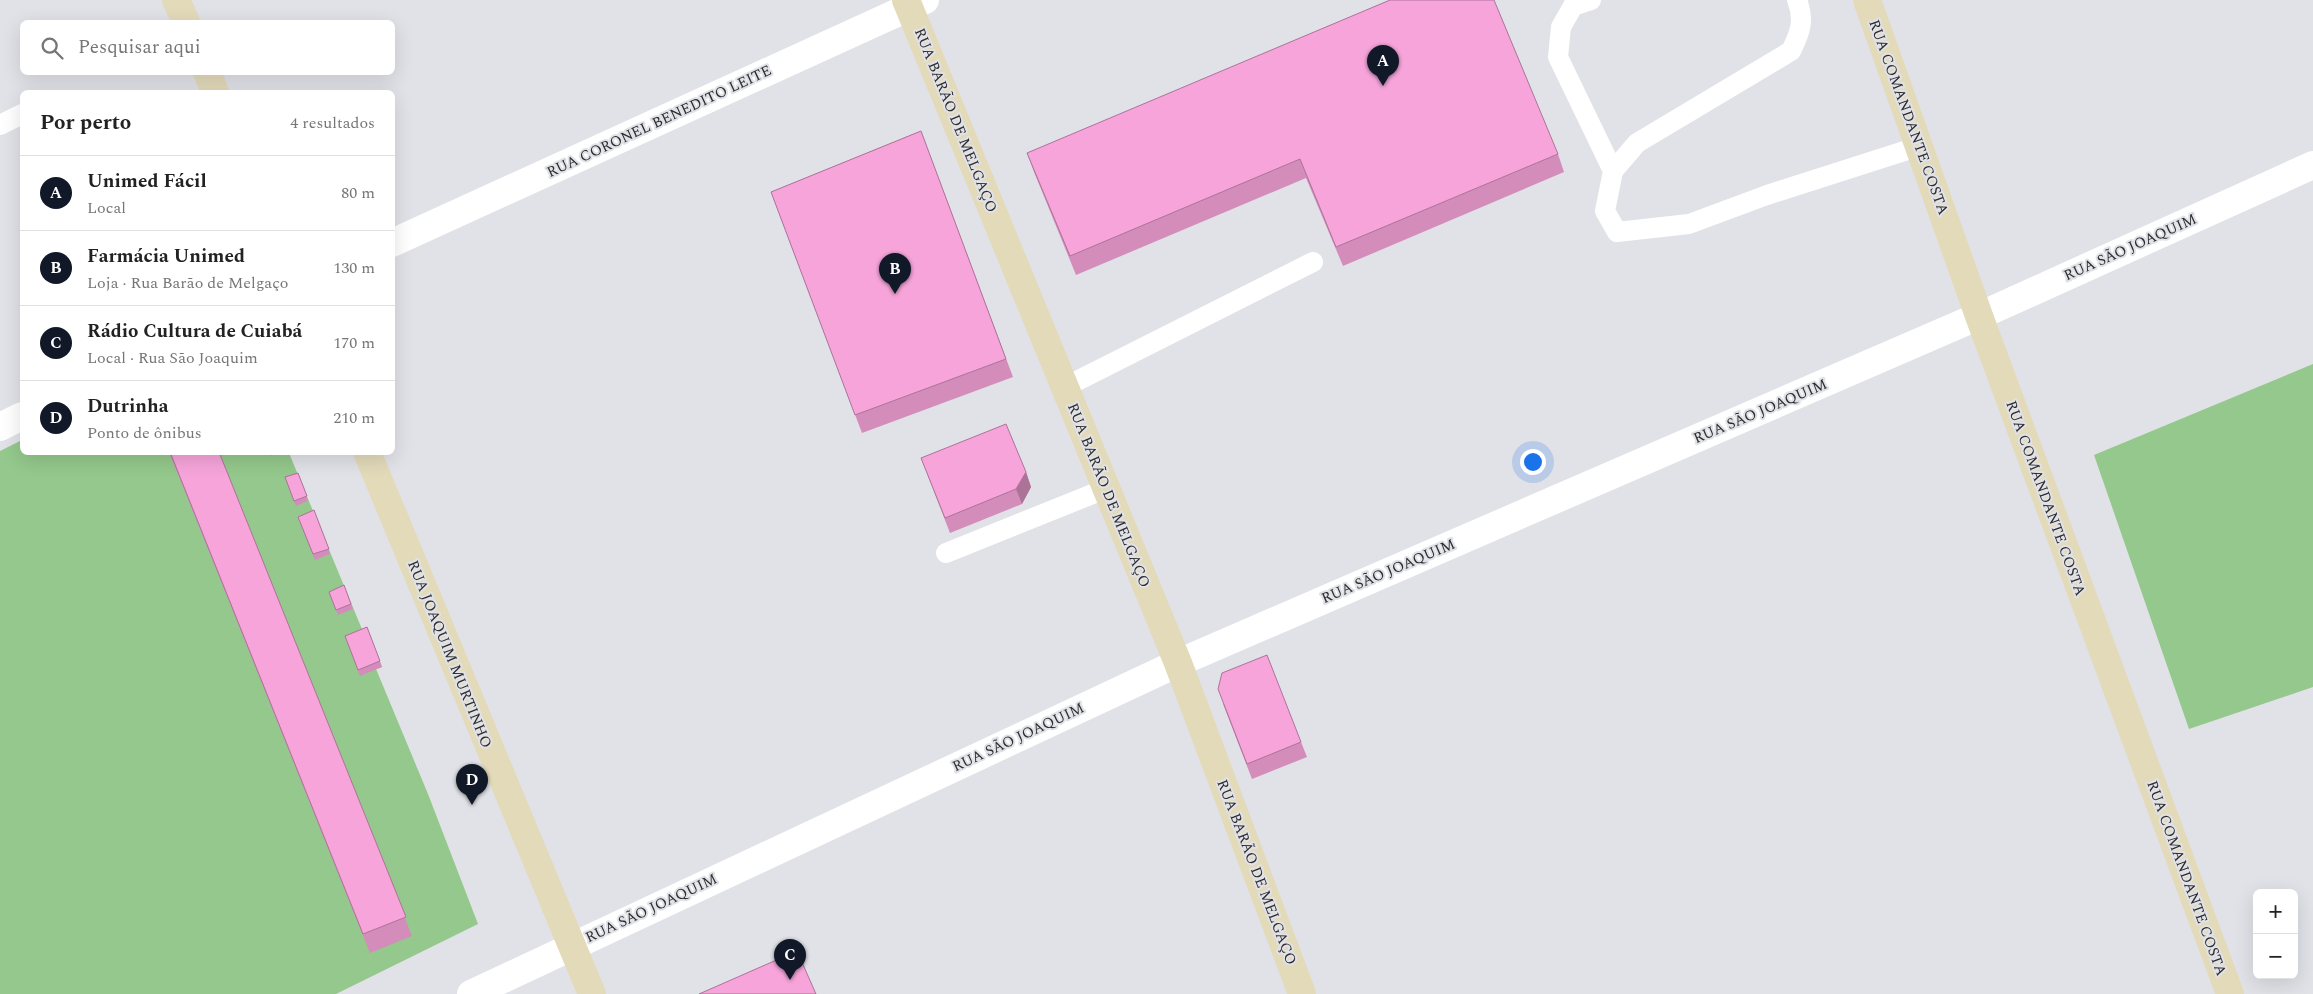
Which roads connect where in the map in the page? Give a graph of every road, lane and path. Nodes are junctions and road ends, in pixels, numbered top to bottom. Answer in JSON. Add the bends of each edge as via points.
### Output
{"nodes":[{"id":1,"x":176,"y":0,"type":"edge"},
{"id":2,"x":1592,"y":0,"type":"edge"},
{"id":3,"x":1797,"y":0,"type":"edge"},
{"id":4,"x":1867,"y":0,"type":"edge"},
{"id":5,"x":913,"y":2,"type":"edge"},
{"id":6,"x":185,"y":20,"type":"edge"},
{"id":7,"x":208,"y":75,"type":"edge"},
{"id":8,"x":214,"y":90,"type":"edge"},
{"id":9,"x":20,"y":115,"type":"edge"},
{"id":10,"x":0,"y":125,"type":"edge"},
{"id":11,"x":1920,"y":146,"type":"junction"},
{"id":12,"x":2313,"y":165,"type":"edge"},
{"id":13,"x":1613,"y":171,"type":"junction"},
{"id":14,"x":395,"y":242,"type":"edge"},
{"id":15,"x":1313,"y":262,"type":"dead end"},
{"id":16,"x":1979,"y":316,"type":"junction"},
{"id":17,"x":1065,"y":387,"type":"junction"},
{"id":18,"x":20,"y":417,"type":"edge"},
{"id":19,"x":0,"y":427,"type":"edge"},
{"id":20,"x":368,"y":455,"type":"edge"},
{"id":21,"x":1105,"y":489,"type":"junction"},
{"id":22,"x":946,"y":552,"type":"dead end"},
{"id":23,"x":1178,"y":662,"type":"junction"},
{"id":24,"x":571,"y":945,"type":"junction"},
{"id":25,"x":471,"y":994,"type":"edge"},
{"id":26,"x":592,"y":994,"type":"edge"},
{"id":27,"x":1302,"y":994,"type":"edge"},
{"id":28,"x":2230,"y":994,"type":"edge"}],
"edges":[{"from":1,"to":6,"type":"street"},
{"from":2,"to":13,"type":"lane","via":[[1573,6],[1561,27],[1558,57]]},
{"from":3,"to":13,"type":"lane","via":[[1802,12],[1801,32],[1791,51],[1636,143]]},
{"from":4,"to":11,"type":"street","name":"RUA COMANDANTE COSTA"},
{"from":5,"to":14,"type":"street","name":"RUA CORONEL BENEDITO LEITE"},
{"from":5,"to":17,"type":"street","name":"RUA BARÃO DE MELGAÇO"},
{"from":7,"to":8,"type":"street"},
{"from":9,"to":10,"type":"lane"},
{"from":11,"to":13,"type":"lane","via":[[1767,195],[1689,224],[1617,232],[1604,211]]},
{"from":11,"to":16,"type":"street","name":"RUA COMANDANTE COSTA"},
{"from":12,"to":16,"type":"street","name":"RUA SÃO JOAQUIM"},
{"from":15,"to":17,"type":"lane"},
{"from":16,"to":23,"type":"street","name":"RUA SÃO JOAQUIM"},
{"from":16,"to":28,"type":"street","name":"RUA COMANDANTE COSTA"},
{"from":17,"to":21,"type":"street","name":"RUA BARÃO DE MELGAÇO"},
{"from":18,"to":19,"type":"street"},
{"from":20,"to":24,"type":"street","name":"RUA JOAQUIM MURTINHO"},
{"from":21,"to":22,"type":"lane"},
{"from":21,"to":23,"type":"street","name":"RUA BARÃO DE MELGAÇO"},
{"from":23,"to":24,"type":"street","name":"RUA SÃO JOAQUIM"},
{"from":23,"to":27,"type":"street","name":"RUA BARÃO DE MELGAÇO"},
{"from":24,"to":25,"type":"street","name":"RUA SÃO JOAQUIM"},
{"from":24,"to":26,"type":"street","name":"RUA JOAQUIM MURTINHO"}]}
